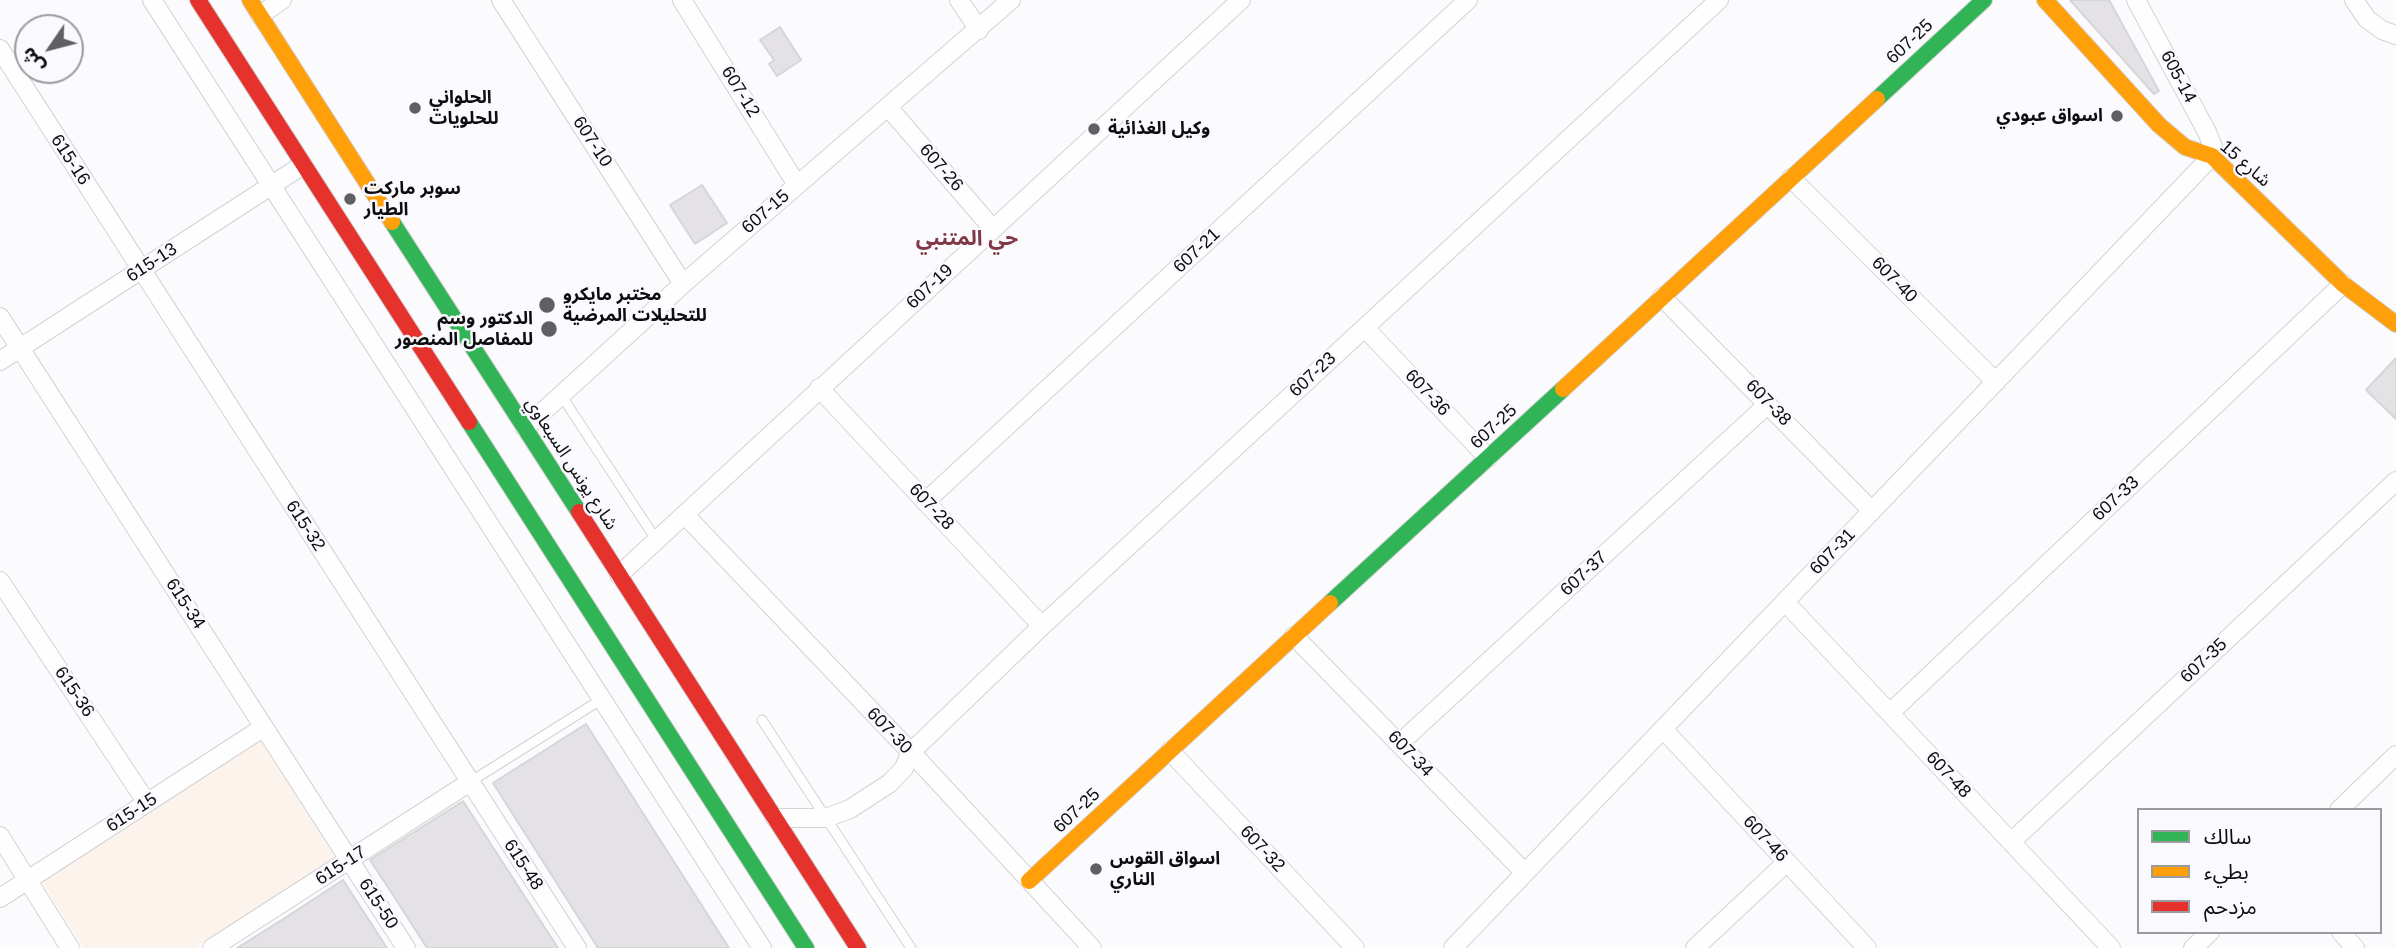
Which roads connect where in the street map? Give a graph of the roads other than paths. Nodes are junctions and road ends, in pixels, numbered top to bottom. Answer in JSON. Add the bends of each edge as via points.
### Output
{"nodes":[{"id":1,"x":152,"y":0,"type":"edge"},
{"id":2,"x":198,"y":0,"type":"edge"},
{"id":3,"x":282,"y":0,"type":"edge"},
{"id":4,"x":500,"y":0,"type":"edge"},
{"id":5,"x":682,"y":0,"type":"edge"},
{"id":6,"x":959,"y":0,"type":"edge"},
{"id":7,"x":1011,"y":0,"type":"edge"},
{"id":8,"x":1241,"y":0,"type":"edge"},
{"id":9,"x":1984,"y":0,"type":"edge"},
{"id":10,"x":2045,"y":0,"type":"edge"},
{"id":11,"x":2136,"y":0,"type":"edge"},
{"id":12,"x":2354,"y":0,"type":"edge"},
{"id":13,"x":1466,"y":1,"type":"edge"},
{"id":14,"x":1708,"y":4,"type":"edge"},
{"id":15,"x":255,"y":7,"type":"edge"},
{"id":16,"x":979,"y":30,"type":"junction"},
{"id":17,"x":2396,"y":34,"type":"edge"},
{"id":18,"x":0,"y":49,"type":"edge"},
{"id":19,"x":888,"y":107,"type":"junction"},
{"id":20,"x":2212,"y":156,"type":"junction"},
{"id":21,"x":303,"y":165,"type":"junction"},
{"id":22,"x":1791,"y":178,"type":"junction"},
{"id":23,"x":271,"y":185,"type":"junction"},
{"id":24,"x":797,"y":185,"type":"junction"},
{"id":25,"x":993,"y":229,"type":"junction"},
{"id":26,"x":141,"y":270,"type":"junction"},
{"id":27,"x":683,"y":284,"type":"junction"},
{"id":28,"x":2343,"y":284,"type":"junction"},
{"id":29,"x":1662,"y":297,"type":"junction"},
{"id":30,"x":0,"y":317,"type":"edge"},
{"id":31,"x":2396,"y":324,"type":"edge"},
{"id":32,"x":1365,"y":327,"type":"junction"},
{"id":33,"x":20,"y":348,"type":"junction"},
{"id":34,"x":0,"y":361,"type":"edge"},
{"id":35,"x":1996,"y":382,"type":"junction"},
{"id":36,"x":819,"y":388,"type":"junction"},
{"id":37,"x":561,"y":395,"type":"junction"},
{"id":38,"x":1768,"y":404,"type":"junction"},
{"id":39,"x":525,"y":428,"type":"junction"},
{"id":40,"x":1488,"y":458,"type":"junction"},
{"id":41,"x":2396,"y":481,"type":"edge"},
{"id":42,"x":925,"y":502,"type":"junction"},
{"id":43,"x":1872,"y":511,"type":"junction"},
{"id":44,"x":685,"y":515,"type":"junction"},
{"id":45,"x":657,"y":541,"type":"junction"},
{"id":46,"x":619,"y":575,"type":"junction"},
{"id":47,"x":0,"y":581,"type":"edge"},
{"id":48,"x":1785,"y":601,"type":"junction"},
{"id":49,"x":1042,"y":626,"type":"junction"},
{"id":50,"x":1294,"y":636,"type":"junction"},
{"id":51,"x":602,"y":699,"type":"junction"},
{"id":52,"x":1890,"y":713,"type":"junction"},
{"id":53,"x":762,"y":720,"type":"dead end"},
{"id":54,"x":264,"y":727,"type":"junction"},
{"id":55,"x":1662,"y":729,"type":"junction"},
{"id":56,"x":1400,"y":743,"type":"junction"},
{"id":57,"x":1170,"y":751,"type":"junction"},
{"id":58,"x":910,"y":753,"type":"junction"},
{"id":59,"x":2396,"y":755,"type":"edge"},
{"id":60,"x":470,"y":782,"type":"junction"},
{"id":61,"x":147,"y":803,"type":"junction"},
{"id":62,"x":2341,"y":808,"type":"edge"},
{"id":63,"x":826,"y":818,"type":"junction"},
{"id":64,"x":771,"y":821,"type":"junction"},
{"id":65,"x":0,"y":836,"type":"edge"},
{"id":66,"x":2011,"y":842,"type":"junction"},
{"id":67,"x":350,"y":861,"type":"junction"},
{"id":68,"x":1787,"y":862,"type":"junction"},
{"id":69,"x":1525,"y":873,"type":"junction"},
{"id":70,"x":28,"y":880,"type":"junction"},
{"id":71,"x":1029,"y":881,"type":"junction"},
{"id":72,"x":0,"y":898,"type":"edge"},
{"id":73,"x":2208,"y":934,"type":"edge"},
{"id":74,"x":2343,"y":934,"type":"edge"},
{"id":75,"x":234,"y":942,"type":"edge"},
{"id":76,"x":70,"y":948,"type":"edge"},
{"id":77,"x":212,"y":948,"type":"edge"},
{"id":78,"x":406,"y":948,"type":"edge"},
{"id":79,"x":576,"y":948,"type":"edge"},
{"id":80,"x":762,"y":948,"type":"edge"},
{"id":81,"x":806,"y":948,"type":"edge"},
{"id":82,"x":858,"y":948,"type":"edge"},
{"id":83,"x":911,"y":948,"type":"edge"},
{"id":84,"x":1092,"y":948,"type":"edge"},
{"id":85,"x":1355,"y":948,"type":"edge"},
{"id":86,"x":1453,"y":948,"type":"edge"},
{"id":87,"x":1695,"y":948,"type":"edge"},
{"id":88,"x":1867,"y":948,"type":"edge"},
{"id":89,"x":2111,"y":948,"type":"edge"},
{"id":90,"x":2193,"y":948,"type":"edge"},
{"id":91,"x":2355,"y":948,"type":"edge"}],
"edges":[{"from":1,"to":23,"type":"street"},
{"from":2,"to":21,"type":"main road"},
{"from":3,"to":15,"type":"street"},
{"from":4,"to":27,"type":"street","name":"607-10"},
{"from":5,"to":24,"type":"street","name":"607-12"},
{"from":6,"to":16,"type":"street"},
{"from":7,"to":16,"type":"street","name":"607-15"},
{"from":8,"to":25,"type":"street","name":"607-19"},
{"from":9,"to":22,"type":"main road","name":"607-25"},
{"from":10,"to":20,"type":"main road","name":"شارع 15","via":[[2159,125],[2185,147]]},
{"from":11,"to":20,"type":"street","name":"605-14","via":[[2207,132]]},
{"from":12,"to":17,"type":"street","via":[[2367,19]]},
{"from":13,"to":42,"type":"street","name":"607-21"},
{"from":14,"to":32,"type":"street","name":"607-23"},
{"from":15,"to":39,"type":"main road","name":"شارع يونس السبعاوي"},
{"from":16,"to":19,"type":"street","name":"607-15"},
{"from":18,"to":26,"type":"street","name":"615-16"},
{"from":19,"to":24,"type":"street","name":"607-15"},
{"from":19,"to":25,"type":"street","name":"607-26"},
{"from":20,"to":28,"type":"main road","name":"شارع 15"},
{"from":20,"to":35,"type":"street","name":"607-31"},
{"from":21,"to":23,"type":"street","name":"615-13"},
{"from":21,"to":81,"type":"main road","via":[[743,840]]},
{"from":22,"to":29,"type":"main road","name":"607-25"},
{"from":22,"to":35,"type":"street","name":"607-40"},
{"from":23,"to":26,"type":"street","name":"615-13"},
{"from":23,"to":51,"type":"street"},
{"from":24,"to":27,"type":"street","name":"607-15"},
{"from":25,"to":36,"type":"street","name":"607-19"},
{"from":26,"to":33,"type":"street","name":"615-13"},
{"from":26,"to":60,"type":"street","name":"615-32"},
{"from":27,"to":37,"type":"street","name":"607-15"},
{"from":28,"to":31,"type":"main road","name":"شارع 15"},
{"from":28,"to":52,"type":"street","name":"607-33"},
{"from":29,"to":38,"type":"street","name":"607-38"},
{"from":29,"to":40,"type":"main road","name":"607-25"},
{"from":30,"to":33,"type":"street","name":"615-34"},
{"from":32,"to":40,"type":"street","name":"607-36"},
{"from":32,"to":49,"type":"street","name":"607-23"},
{"from":33,"to":34,"type":"street","name":"615-13"},
{"from":33,"to":54,"type":"street","name":"615-34"},
{"from":35,"to":43,"type":"street","name":"607-31"},
{"from":36,"to":42,"type":"street","name":"607-28"},
{"from":36,"to":44,"type":"street","name":"607-19"},
{"from":37,"to":39,"type":"street","name":"607-15"},
{"from":37,"to":45,"type":"lane"},
{"from":38,"to":43,"type":"street","name":"607-38"},
{"from":38,"to":56,"type":"street","name":"607-37"},
{"from":39,"to":46,"type":"main road","name":"شارع يونس السبعاوي"},
{"from":40,"to":50,"type":"main road","name":"607-25"},
{"from":41,"to":66,"type":"street","name":"607-35"},
{"from":42,"to":49,"type":"street","name":"607-28"},
{"from":43,"to":48,"type":"street","name":"607-31"},
{"from":44,"to":45,"type":"street","name":"607-19"},
{"from":44,"to":58,"type":"street","name":"607-30"},
{"from":45,"to":46,"type":"street","name":"607-19"},
{"from":46,"to":64,"type":"main road","name":"شارع يونس السبعاوي"},
{"from":47,"to":61,"type":"street","name":"615-36"},
{"from":48,"to":52,"type":"street","name":"607-48"},
{"from":48,"to":55,"type":"street","name":"607-31"},
{"from":49,"to":58,"type":"street","name":"607-23"},
{"from":50,"to":56,"type":"street","name":"607-34"},
{"from":50,"to":57,"type":"main road","name":"607-25"},
{"from":51,"to":60,"type":"lane"},
{"from":51,"to":80,"type":"street"},
{"from":52,"to":66,"type":"street","name":"607-48"},
{"from":53,"to":63,"type":"lane"},
{"from":54,"to":61,"type":"street","name":"615-15"},
{"from":54,"to":67,"type":"street","name":"615-34"},
{"from":55,"to":68,"type":"street","name":"607-46"},
{"from":55,"to":69,"type":"street","name":"607-31"},
{"from":56,"to":69,"type":"street","name":"607-34"},
{"from":57,"to":71,"type":"main road","name":"607-25"},
{"from":57,"to":85,"type":"street","name":"607-32"},
{"from":58,"to":63,"type":"street","name":"607-23","via":[[890,783],[850,809]]},
{"from":58,"to":71,"type":"street","name":"607-30"},
{"from":59,"to":62,"type":"street"},
{"from":60,"to":67,"type":"street","name":"615-17"},
{"from":60,"to":79,"type":"street","name":"615-48"},
{"from":61,"to":70,"type":"street","name":"615-15"},
{"from":63,"to":64,"type":"street"},
{"from":63,"to":83,"type":"lane"},
{"from":64,"to":82,"type":"main road","name":"شارع يونس السبعاوي"},
{"from":65,"to":70,"type":"street"},
{"from":66,"to":89,"type":"street","name":"607-48"},
{"from":67,"to":75,"type":"street","name":"615-17"},
{"from":67,"to":78,"type":"street","name":"615-50"},
{"from":68,"to":87,"type":"street"},
{"from":68,"to":88,"type":"street","name":"607-46"},
{"from":69,"to":86,"type":"street","name":"607-31"},
{"from":70,"to":72,"type":"street","name":"615-15"},
{"from":70,"to":76,"type":"street"},
{"from":71,"to":84,"type":"street","name":"607-30"},
{"from":73,"to":90,"type":"street"},
{"from":74,"to":91,"type":"street"},
{"from":75,"to":77,"type":"street","name":"615-17"}]}
